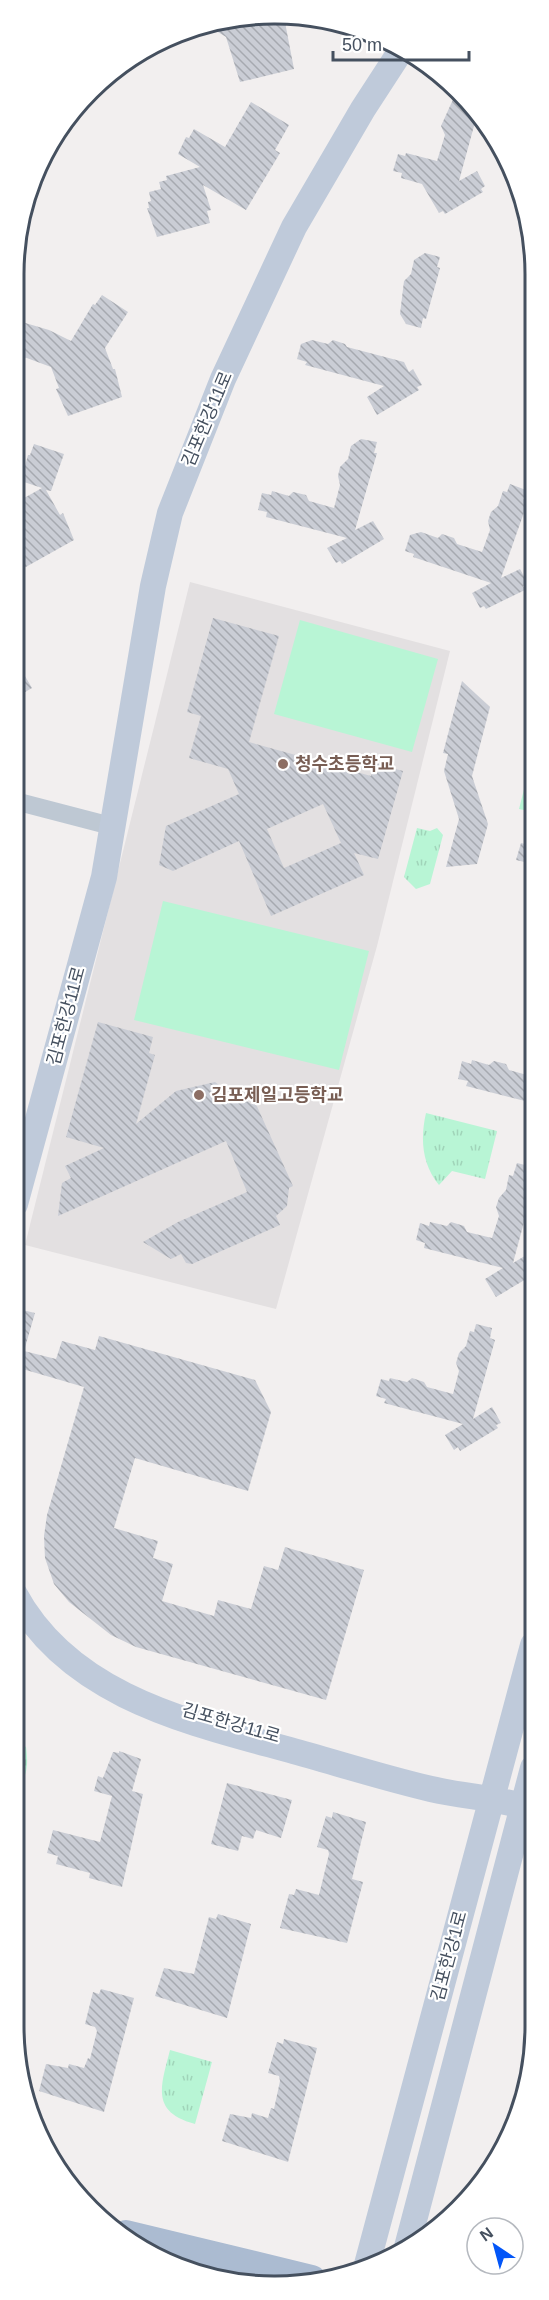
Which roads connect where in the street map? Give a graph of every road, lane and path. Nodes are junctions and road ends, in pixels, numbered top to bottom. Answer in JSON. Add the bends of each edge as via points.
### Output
{"nodes":[{"id":1,"x":397,"y":56,"type":"edge"},
{"id":2,"x":24,"y":803,"type":"edge"},
{"id":3,"x":111,"y":826,"type":"junction"},
{"id":4,"x":24,"y":1144,"type":"edge"},
{"id":5,"x":24,"y":1171,"type":"edge"},
{"id":6,"x":24,"y":1595,"type":"edge"},
{"id":7,"x":24,"y":1607,"type":"edge"},
{"id":8,"x":525,"y":1675,"type":"edge"},
{"id":9,"x":492,"y":1798,"type":"junction"},
{"id":10,"x":525,"y":1806,"type":"edge"},
{"id":11,"x":525,"y":1818,"type":"edge"},
{"id":12,"x":410,"y":2236,"type":"edge"},
{"id":13,"x":142,"y":2238,"type":"edge"},
{"id":14,"x":369,"y":2257,"type":"edge"},
{"id":15,"x":295,"y":2275,"type":"edge"}],
"edges":[{"from":1,"to":3,"type":"street","name":"김포한강11로","via":[[294,227],[195,444],[170,513],[153,586]]},
{"from":2,"to":3,"type":"street"},
{"from":3,"to":4,"type":"street","name":"김포한강11로"},
{"from":3,"to":5,"type":"street","name":"김포한강11로","via":[[104,877]]},
{"from":6,"to":9,"type":"street","name":"김포한강11로","via":[[53,1633],[94,1668],[153,1701]]},
{"from":7,"to":9,"type":"street","name":"김포한강11로","via":[[47,1640],[91,1677],[156,1712],[433,1790]]},
{"from":8,"to":9,"type":"street","name":"김포한강1로"},
{"from":9,"to":10,"type":"street","name":"김포한강11로"},
{"from":9,"to":14,"type":"street","name":"김포한강1로"},
{"from":11,"to":12,"type":"street","name":"김포한강1로"},
{"from":13,"to":15,"type":"main road"}]}
